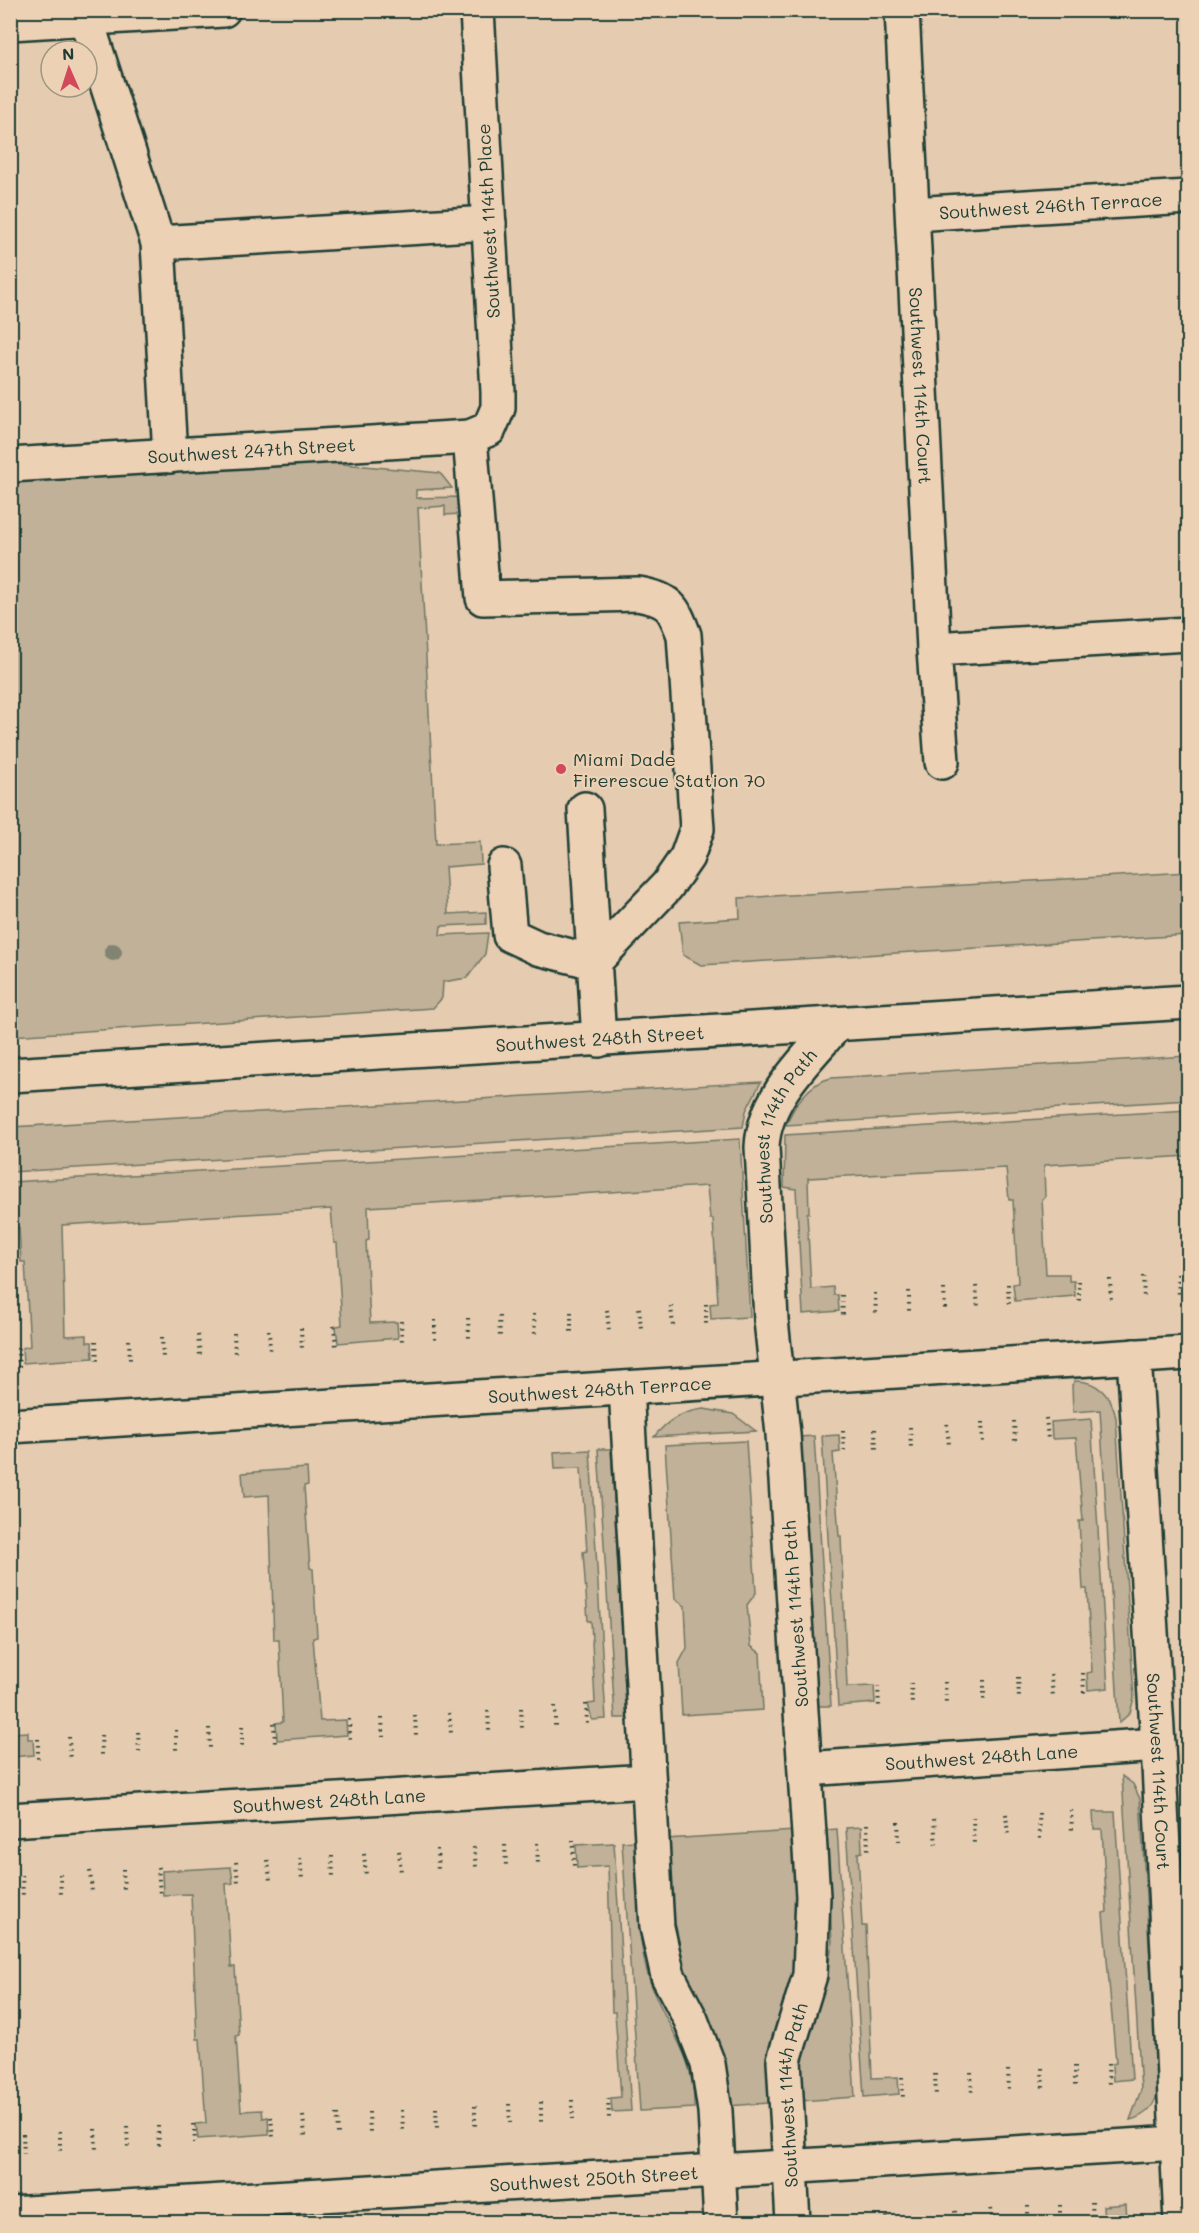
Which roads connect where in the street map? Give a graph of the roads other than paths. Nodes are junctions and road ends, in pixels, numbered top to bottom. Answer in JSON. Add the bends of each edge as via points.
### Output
{"nodes":[{"id":1,"x":223,"y":10,"type":"edge"},
{"id":2,"x":477,"y":10,"type":"edge"},
{"id":3,"x":902,"y":10,"type":"edge"},
{"id":4,"x":68,"y":17,"type":"edge"},
{"id":5,"x":10,"y":23,"type":"edge"},
{"id":6,"x":1188,"y":197,"type":"edge"},
{"id":7,"x":913,"y":214,"type":"junction"},
{"id":8,"x":489,"y":223,"type":"junction"},
{"id":9,"x":158,"y":243,"type":"junction"},
{"id":10,"x":479,"y":433,"type":"junction"},
{"id":11,"x":170,"y":456,"type":"junction"},
{"id":12,"x":10,"y":465,"type":"edge"},
{"id":13,"x":1188,"y":634,"type":"edge"},
{"id":14,"x":934,"y":649,"type":"junction"},
{"id":15,"x":942,"y":762,"type":"dead end"},
{"id":16,"x":585,"y":809,"type":"dead end"},
{"id":17,"x":504,"y":866,"type":"dead end"},
{"id":18,"x":594,"y":962,"type":"junction"},
{"id":19,"x":1188,"y":1002,"type":"edge"},
{"id":20,"x":836,"y":1025,"type":"junction"},
{"id":21,"x":598,"y":1040,"type":"junction"},
{"id":22,"x":10,"y":1075,"type":"edge"},
{"id":23,"x":1188,"y":1353,"type":"edge"},
{"id":24,"x":1134,"y":1356,"type":"junction"},
{"id":25,"x":777,"y":1379,"type":"junction"},
{"id":26,"x":626,"y":1388,"type":"junction"},
{"id":27,"x":10,"y":1426,"type":"edge"},
{"id":28,"x":1158,"y":1745,"type":"junction"},
{"id":29,"x":806,"y":1769,"type":"junction"},
{"id":30,"x":648,"y":1781,"type":"junction"},
{"id":31,"x":10,"y":1820,"type":"edge"},
{"id":32,"x":1177,"y":2143,"type":"junction"},
{"id":33,"x":789,"y":2165,"type":"junction"},
{"id":34,"x":718,"y":2170,"type":"junction"},
{"id":35,"x":10,"y":2214,"type":"edge"},
{"id":36,"x":721,"y":2223,"type":"edge"},
{"id":37,"x":793,"y":2223,"type":"edge"},
{"id":38,"x":1181,"y":2223,"type":"edge"}],
"edges":[{"from":1,"to":4,"type":"street"},
{"from":2,"to":8,"type":"street","name":"Southwest 114th Place"},
{"from":3,"to":7,"type":"street","name":"Southwest 114th Court"},
{"from":4,"to":5,"type":"street"},
{"from":4,"to":9,"type":"street"},
{"from":6,"to":7,"type":"street","name":"Southwest 246th Terrace"},
{"from":7,"to":14,"type":"street","name":"Southwest 114th Court"},
{"from":8,"to":9,"type":"street"},
{"from":8,"to":10,"type":"street","name":"Southwest 114th Place","via":[[498,408]]},
{"from":9,"to":11,"type":"street"},
{"from":10,"to":11,"type":"street","name":"Southwest 247th Street"},
{"from":10,"to":18,"type":"street","via":[[483,598],[638,594],[669,604],[684,635],[697,829],[687,857],[667,886]]},
{"from":11,"to":12,"type":"street","name":"Southwest 247th Street"},
{"from":13,"to":14,"type":"street"},
{"from":14,"to":15,"type":"street","name":"Southwest 114th Court"},
{"from":16,"to":18,"type":"street"},
{"from":17,"to":18,"type":"street","via":[[510,935],[538,948]]},
{"from":18,"to":21,"type":"street"},
{"from":19,"to":20,"type":"street","name":"Southwest 248th Street"},
{"from":20,"to":21,"type":"street","name":"Southwest 248th Street"},
{"from":20,"to":25,"type":"street","name":"Southwest 114th Path","via":[[782,1091],[763,1141]]},
{"from":21,"to":22,"type":"street","name":"Southwest 248th Street"},
{"from":23,"to":24,"type":"street","name":"Southwest 248th Terrace"},
{"from":24,"to":25,"type":"street","name":"Southwest 248th Terrace"},
{"from":24,"to":28,"type":"street","name":"Southwest 114th Court"},
{"from":25,"to":26,"type":"street","name":"Southwest 248th Terrace"},
{"from":25,"to":29,"type":"street","name":"Southwest 114th Path"},
{"from":26,"to":27,"type":"street","name":"Southwest 248th Terrace"},
{"from":26,"to":30,"type":"street"},
{"from":28,"to":29,"type":"street","name":"Southwest 248th Lane"},
{"from":28,"to":32,"type":"street","name":"Southwest 114th Court"},
{"from":29,"to":33,"type":"street","name":"Southwest 114th Path","via":[[813,1952],[807,1986],[784,2060]]},
{"from":30,"to":31,"type":"street","name":"Southwest 248th Lane"},
{"from":30,"to":34,"type":"street","via":[[659,1943],[674,1991],[704,2050],[715,2111]]},
{"from":32,"to":33,"type":"street","name":"Southwest 250th Street"},
{"from":32,"to":38,"type":"street","name":"Southwest 114th Court"},
{"from":33,"to":34,"type":"street","name":"Southwest 250th Street"},
{"from":33,"to":37,"type":"street","name":"Southwest 114th Path"},
{"from":34,"to":35,"type":"street","name":"Southwest 250th Street"},
{"from":34,"to":36,"type":"street"}]}
